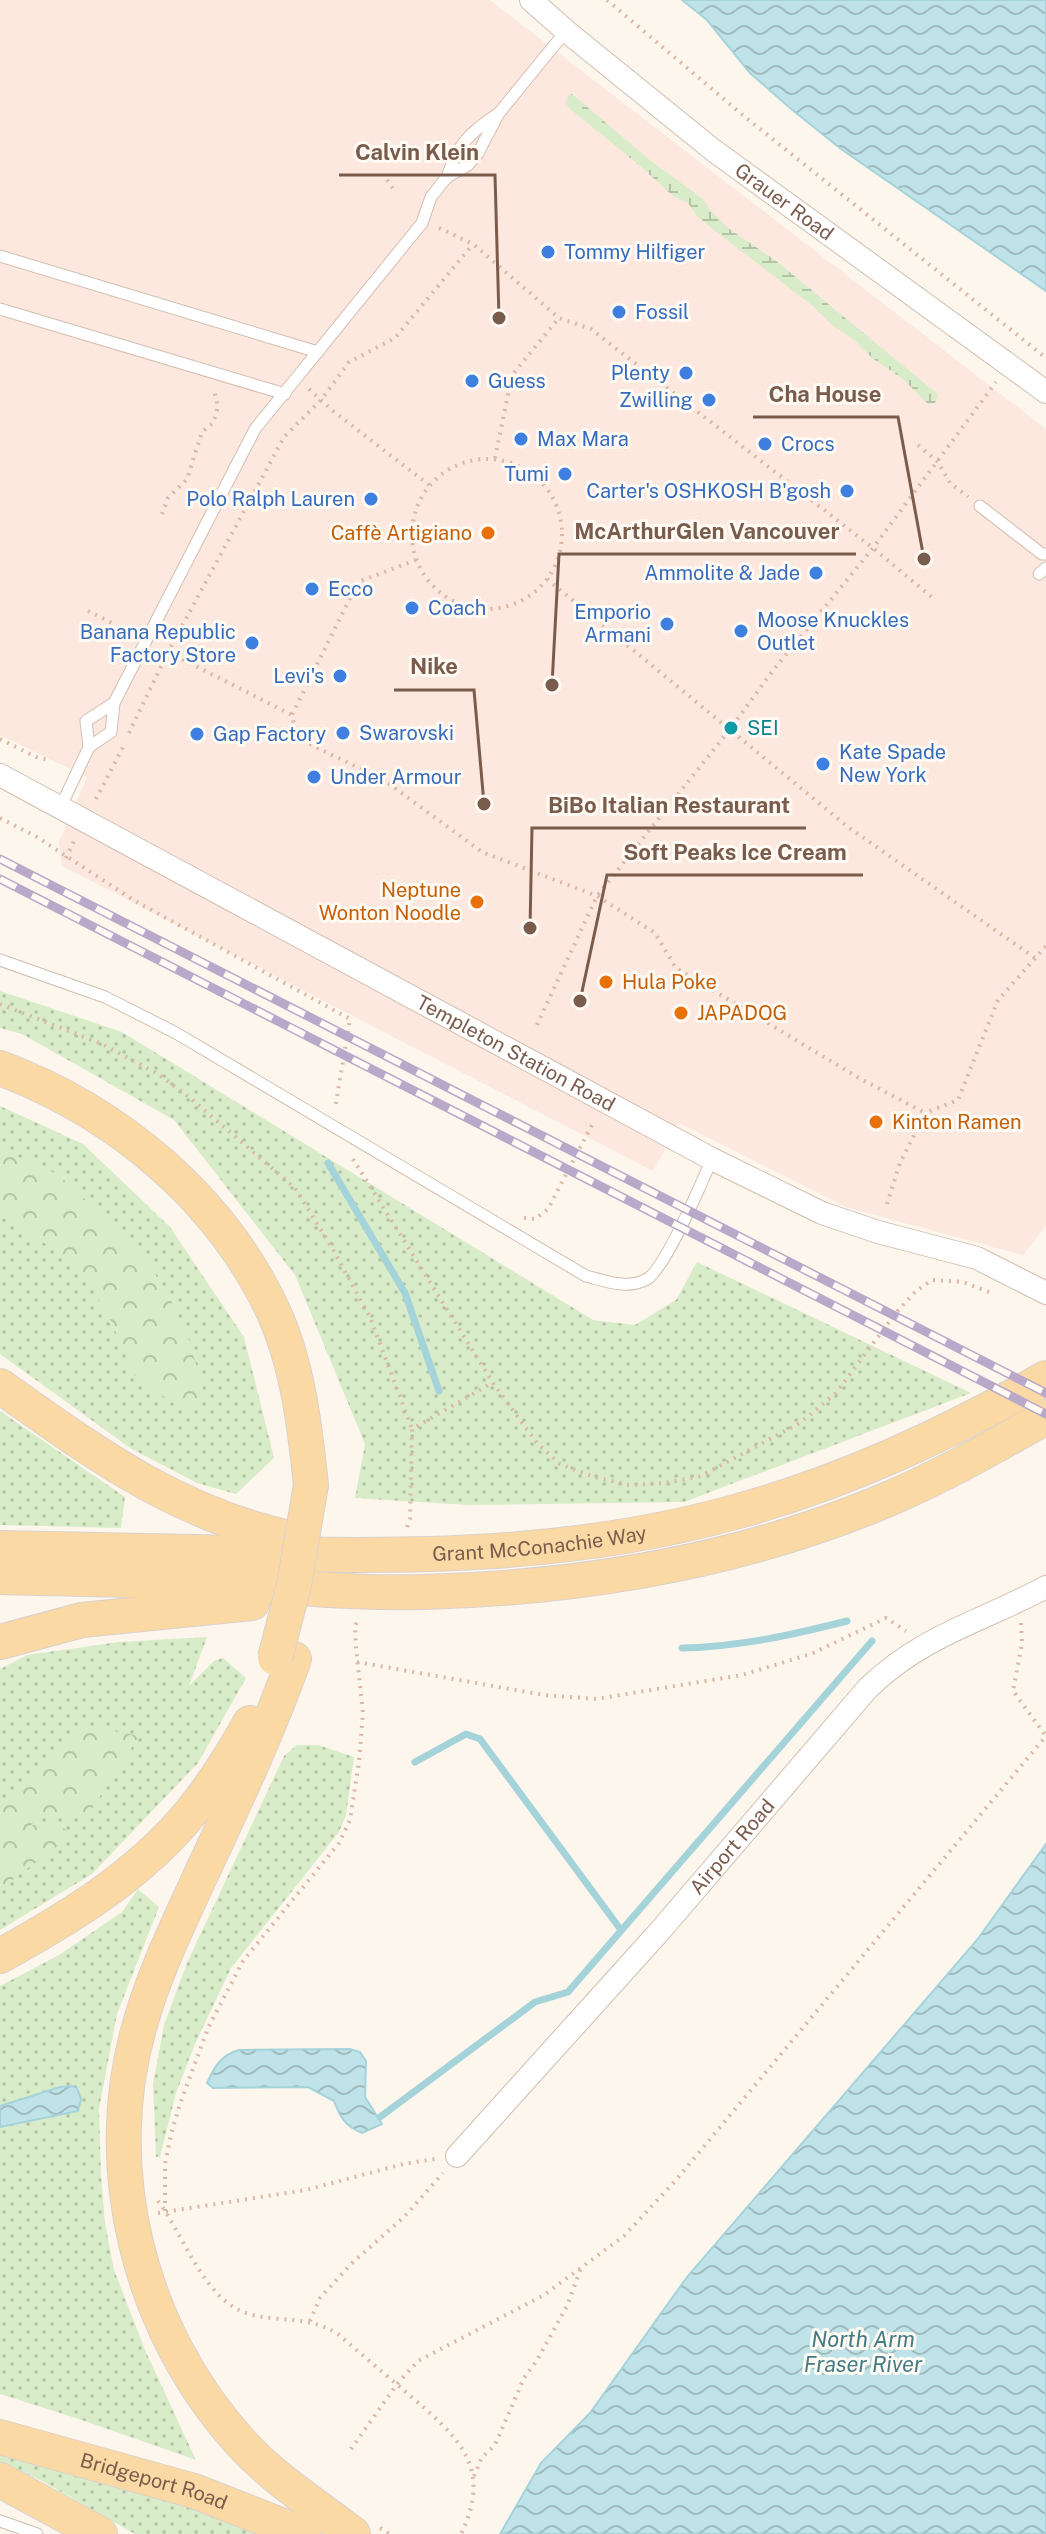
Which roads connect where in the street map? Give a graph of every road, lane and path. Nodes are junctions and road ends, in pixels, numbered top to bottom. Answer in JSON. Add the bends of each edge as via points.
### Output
{"nodes":[{"id":1,"x":531,"y":0,"type":"edge"},
{"id":2,"x":607,"y":0,"type":"edge"},
{"id":3,"x":566,"y":31,"type":"junction"},
{"id":4,"x":499,"y":113,"type":"junction"},
{"id":5,"x":447,"y":177,"type":"junction"},
{"id":6,"x":387,"y":180,"type":"dead end"},
{"id":7,"x":396,"y":193,"type":"dead end"},
{"id":8,"x":439,"y":228,"type":"dead end"},
{"id":9,"x":473,"y":244,"type":"junction"},
{"id":10,"x":0,"y":256,"type":"edge"},
{"id":11,"x":0,"y":309,"type":"edge"},
{"id":12,"x":559,"y":318,"type":"junction"},
{"id":13,"x":318,"y":352,"type":"junction"},
{"id":14,"x":1046,"y":358,"type":"edge"},
{"id":15,"x":1009,"y":365,"type":"junction"},
{"id":16,"x":219,"y":374,"type":"junction"},
{"id":17,"x":307,"y":388,"type":"dead end"},
{"id":18,"x":1046,"y":392,"type":"edge"},
{"id":19,"x":285,"y":394,"type":"junction"},
{"id":20,"x":321,"y":400,"type":"junction"},
{"id":21,"x":918,"y":445,"type":"dead end"},
{"id":22,"x":495,"y":458,"type":"junction"},
{"id":23,"x":938,"y":462,"type":"junction"},
{"id":24,"x":429,"y":485,"type":"junction"},
{"id":25,"x":980,"y":506,"type":"joint"},
{"id":26,"x":162,"y":514,"type":"dead end"},
{"id":27,"x":873,"y":548,"type":"junction"},
{"id":28,"x":1046,"y":554,"type":"edge"},
{"id":29,"x":416,"y":560,"type":"junction"},
{"id":30,"x":547,"y":579,"type":"junction"},
{"id":31,"x":934,"y":599,"type":"dead end"},
{"id":32,"x":88,"y":611,"type":"dead end"},
{"id":33,"x":116,"y":625,"type":"dead end"},
{"id":34,"x":168,"y":652,"type":"junction"},
{"id":35,"x":114,"y":703,"type":"junction"},
{"id":36,"x":292,"y":715,"type":"junction"},
{"id":37,"x":731,"y":728,"type":"junction"},
{"id":38,"x":0,"y":739,"type":"edge"},
{"id":39,"x":89,"y":747,"type":"junction"},
{"id":40,"x":46,"y":759,"type":"dead end"},
{"id":41,"x":0,"y":775,"type":"edge"},
{"id":42,"x":92,"y":783,"type":"dead end"},
{"id":43,"x":102,"y":788,"type":"junction"},
{"id":44,"x":96,"y":799,"type":"dead end"},
{"id":45,"x":61,"y":806,"type":"junction"},
{"id":46,"x":0,"y":818,"type":"edge"},
{"id":47,"x":76,"y":837,"type":"dead end"},
{"id":48,"x":66,"y":858,"type":"junction"},
{"id":49,"x":597,"y":896,"type":"junction"},
{"id":50,"x":1046,"y":946,"type":"edge"},
{"id":51,"x":1035,"y":958,"type":"junction"},
{"id":52,"x":0,"y":960,"type":"edge"},
{"id":53,"x":0,"y":1004,"type":"edge"},
{"id":54,"x":537,"y":1025,"type":"dead end"},
{"id":55,"x":0,"y":1068,"type":"edge"},
{"id":56,"x":335,"y":1109,"type":"dead end"},
{"id":57,"x":925,"y":1113,"type":"junction"},
{"id":58,"x":597,"y":1115,"type":"dead end"},
{"id":59,"x":712,"y":1159,"type":"junction"},
{"id":60,"x":354,"y":1161,"type":"dead end"},
{"id":61,"x":887,"y":1204,"type":"dead end"},
{"id":62,"x":517,"y":1216,"type":"dead end"},
{"id":63,"x":1046,"y":1293,"type":"edge"},
{"id":64,"x":1007,"y":1300,"type":"dead end"},
{"id":65,"x":1046,"y":1378,"type":"edge"},
{"id":66,"x":493,"y":1383,"type":"junction"},
{"id":67,"x":0,"y":1386,"type":"edge"},
{"id":68,"x":1046,"y":1417,"type":"edge"},
{"id":69,"x":412,"y":1429,"type":"junction"},
{"id":70,"x":0,"y":1548,"type":"edge"},
{"id":71,"x":398,"y":1556,"type":"junction"},
{"id":72,"x":0,"y":1577,"type":"edge"},
{"id":73,"x":1046,"y":1587,"type":"edge"},
{"id":74,"x":372,"y":1593,"type":"junction"},
{"id":75,"x":1020,"y":1601,"type":"junction"},
{"id":76,"x":0,"y":1642,"type":"edge"},
{"id":77,"x":926,"y":1643,"type":"junction"},
{"id":78,"x":284,"y":1659,"type":"junction"},
{"id":79,"x":357,"y":1662,"type":"junction"},
{"id":80,"x":1046,"y":1736,"type":"edge"},
{"id":81,"x":0,"y":1956,"type":"edge"},
{"id":82,"x":457,"y":2156,"type":"junction"},
{"id":83,"x":165,"y":2211,"type":"junction"},
{"id":84,"x":153,"y":2214,"type":"dead end"},
{"id":85,"x":582,"y":2266,"type":"junction"},
{"id":86,"x":310,"y":2321,"type":"junction"},
{"id":87,"x":397,"y":2384,"type":"junction"},
{"id":88,"x":0,"y":2423,"type":"edge"},
{"id":89,"x":0,"y":2437,"type":"edge"},
{"id":90,"x":351,"y":2449,"type":"dead end"},
{"id":91,"x":114,"y":2467,"type":"junction"},
{"id":92,"x":474,"y":2477,"type":"junction"},
{"id":93,"x":0,"y":2480,"type":"edge"},
{"id":94,"x":0,"y":2521,"type":"edge"},
{"id":95,"x":361,"y":2528,"type":"edge"},
{"id":96,"x":37,"y":2534,"type":"edge"},
{"id":97,"x":100,"y":2534,"type":"edge"},
{"id":98,"x":304,"y":2534,"type":"edge"},
{"id":99,"x":390,"y":2534,"type":"edge"},
{"id":100,"x":461,"y":2534,"type":"edge"}],
"edges":[{"from":1,"to":3,"type":"street","name":"Grauer Road"},
{"from":2,"to":14,"type":"path"},
{"from":3,"to":4,"type":"lane"},
{"from":3,"to":15,"type":"street","name":"Grauer Road","via":[[713,150]]},
{"from":4,"to":5,"type":"lane","via":[[478,153]]},
{"from":4,"to":5,"type":"lane","via":[[463,142]]},
{"from":5,"to":13,"type":"lane","via":[[431,197],[422,223]]},
{"from":6,"to":7,"type":"path"},
{"from":8,"to":9,"type":"path"},
{"from":9,"to":12,"type":"path"},
{"from":9,"to":20,"type":"path","via":[[395,338],[349,362]]},
{"from":10,"to":13,"type":"lane"},
{"from":11,"to":16,"type":"lane"},
{"from":12,"to":22,"type":"path","via":[[512,375]]},
{"from":12,"to":27,"type":"path","via":[[591,329]]},
{"from":13,"to":19,"type":"lane"},
{"from":15,"to":18,"type":"street","name":"Grauer Road"},
{"from":15,"to":23,"type":"path"},
{"from":16,"to":19,"type":"lane"},
{"from":16,"to":26,"type":"path","via":[[213,386],[218,407],[213,423],[202,432],[187,479],[168,498]]},
{"from":17,"to":20,"type":"path"},
{"from":19,"to":35,"type":"lane","via":[[255,429]]},
{"from":20,"to":24,"type":"path"},
{"from":20,"to":34,"type":"path","via":[[284,437]]},
{"from":21,"to":23,"type":"path"},
{"from":22,"to":24,"type":"path","via":[[447,469]]},
{"from":22,"to":30,"type":"path","via":[[517,464],[551,494],[562,538]]},
{"from":23,"to":25,"type":"path","via":[[950,483]]},
{"from":23,"to":27,"type":"path"},
{"from":24,"to":29,"type":"path","via":[[416,508],[411,534]]},
{"from":25,"to":28,"type":"lane"},
{"from":27,"to":31,"type":"path"},
{"from":27,"to":37,"type":"path"},
{"from":29,"to":30,"type":"path","via":[[427,580],[464,606],[510,605]]},
{"from":29,"to":36,"type":"path","via":[[358,582]]},
{"from":30,"to":37,"type":"path"},
{"from":32,"to":33,"type":"path"},
{"from":34,"to":36,"type":"path"},
{"from":34,"to":43,"type":"path"},
{"from":35,"to":39,"type":"lane","via":[[111,732]]},
{"from":35,"to":39,"type":"lane","via":[[86,721]]},
{"from":36,"to":49,"type":"path","via":[[297,738],[384,780],[482,852]]},
{"from":37,"to":49,"type":"path"},
{"from":37,"to":51,"type":"path","via":[[848,827]]},
{"from":38,"to":40,"type":"path"},
{"from":39,"to":45,"type":"lane"},
{"from":41,"to":45,"type":"street","name":"Templeton Station Road"},
{"from":42,"to":43,"type":"path"},
{"from":43,"to":44,"type":"path"},
{"from":45,"to":59,"type":"street","name":"Templeton Station Road"},
{"from":46,"to":48,"type":"path"},
{"from":47,"to":48,"type":"path"},
{"from":48,"to":56,"type":"path","via":[[350,1019]]},
{"from":49,"to":54,"type":"path"},
{"from":49,"to":57,"type":"path","via":[[655,933],[676,968]]},
{"from":50,"to":51,"type":"path"},
{"from":51,"to":57,"type":"path","via":[[998,1000],[958,1100]]},
{"from":52,"to":59,"type":"lane","via":[[105,997],[176,1033],[586,1276],[623,1286],[648,1279],[663,1260]]},
{"from":53,"to":69,"type":"path","via":[[102,1044],[158,1074],[295,1188],[370,1317]]},
{"from":55,"to":78,"type":"main road","via":[[57,1091],[162,1164],[225,1233],[261,1286],[301,1408],[316,1520],[312,1589]]},
{"from":57,"to":61,"type":"path"},
{"from":58,"to":62,"type":"path","via":[[548,1209],[535,1219]]},
{"from":59,"to":63,"type":"street","name":"Templeton Station Road","via":[[822,1213],[977,1258]]},
{"from":60,"to":66,"type":"path"},
{"from":64,"to":66,"type":"path","via":[[963,1282],[932,1280],[895,1314],[836,1393],[800,1423],[701,1476],[666,1483],[629,1485],[560,1464],[537,1443]]},
{"from":65,"to":71,"type":"main road","name":"Grant McConachie Way","via":[[904,1451],[734,1513],[555,1547]]},
{"from":66,"to":69,"type":"path"},
{"from":67,"to":71,"type":"main road","via":[[108,1461],[193,1507],[293,1539]]},
{"from":68,"to":74,"type":"main road","name":"Grant McConachie Way","via":[[879,1503],[704,1557],[527,1586]]},
{"from":69,"to":71,"type":"path","via":[[410,1518]]},
{"from":70,"to":71,"type":"main road","name":"Grant McConachie Way"},
{"from":72,"to":74,"type":"main road","name":"Grant McConachie Way"},
{"from":73,"to":75,"type":"street","name":"Airport Road"},
{"from":74,"to":76,"type":"main road","via":[[107,1616]]},
{"from":74,"to":79,"type":"path","via":[[355,1626]]},
{"from":75,"to":77,"type":"street","name":"Airport Road"},
{"from":75,"to":80,"type":"path","via":[[1022,1643],[1013,1691]]},
{"from":77,"to":79,"type":"path","via":[[886,1618],[811,1654],[742,1675],[596,1699],[544,1695]]},
{"from":77,"to":82,"type":"street","name":"Airport Road","via":[[868,1688]]},
{"from":78,"to":81,"type":"main road","via":[[234,1751],[174,1831],[111,1887]]},
{"from":78,"to":95,"type":"main road","via":[[252,1765],[174,1933],[141,2020],[125,2089],[123,2163],[145,2277],[195,2384],[243,2445],[277,2477]]},
{"from":79,"to":83,"type":"path","via":[[363,1713],[350,1820],[339,1843],[243,1961],[208,2028],[171,2134]]},
{"from":80,"to":85,"type":"path","via":[[676,2180],[624,2236]]},
{"from":82,"to":83,"type":"path","via":[[403,2164],[306,2190]]},
{"from":82,"to":86,"type":"path","via":[[404,2217],[320,2298]]},
{"from":83,"to":84,"type":"path"},
{"from":83,"to":86,"type":"path","via":[[202,2275],[236,2309]]},
{"from":85,"to":87,"type":"path","via":[[544,2295],[418,2361]]},
{"from":85,"to":92,"type":"path","via":[[567,2306]]},
{"from":86,"to":87,"type":"path","via":[[338,2334]]},
{"from":87,"to":90,"type":"path"},
{"from":87,"to":92,"type":"path","via":[[464,2449]]},
{"from":88,"to":91,"type":"main road"},
{"from":89,"to":91,"type":"main road","name":"Bridgeport Road"},
{"from":91,"to":98,"type":"main road","name":"Bridgeport Road"},
{"from":92,"to":100,"type":"path","via":[[469,2517]]},
{"from":93,"to":97,"type":"main road"},
{"from":94,"to":96,"type":"lane"},
{"from":95,"to":99,"type":"path"}]}
